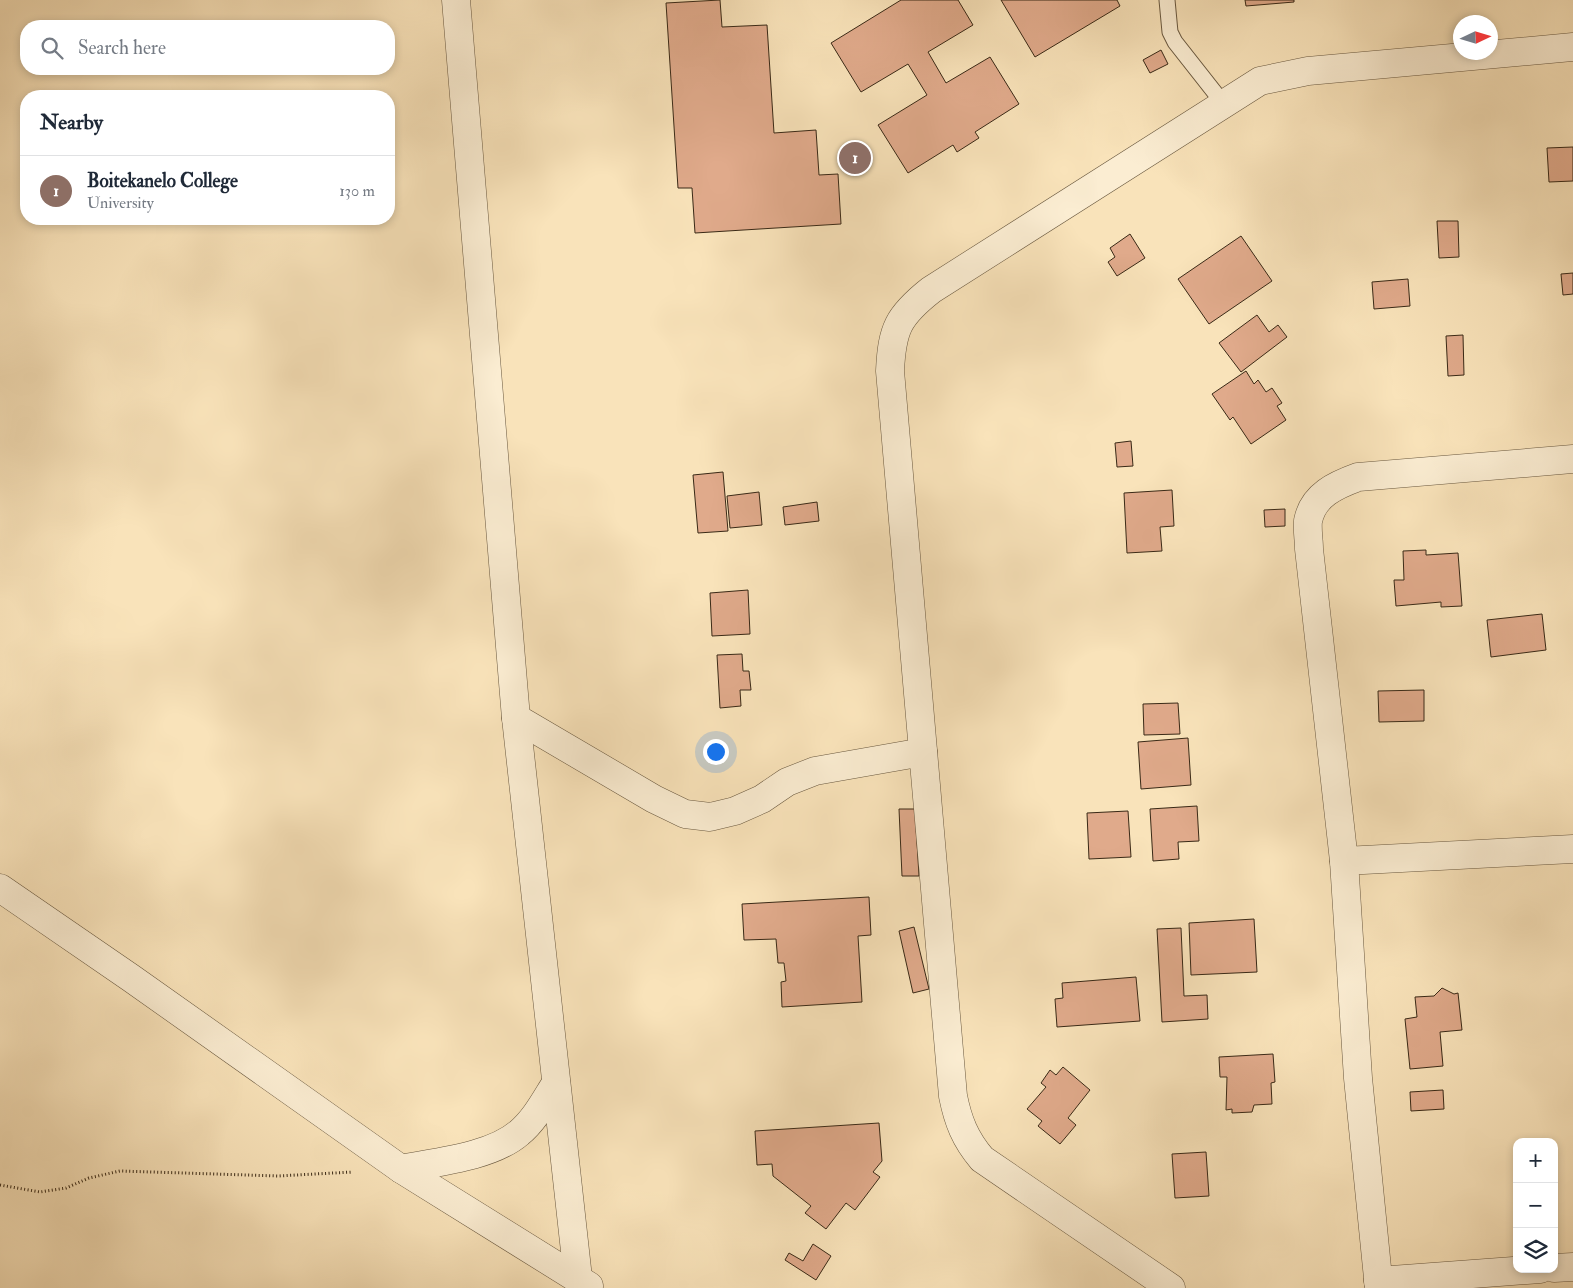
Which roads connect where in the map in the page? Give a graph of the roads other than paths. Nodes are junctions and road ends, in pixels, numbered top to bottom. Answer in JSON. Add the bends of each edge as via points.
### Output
{"nodes":[{"id":1,"x":456,"y":0,"type":"edge"},
{"id":2,"x":1167,"y":0,"type":"edge"},
{"id":3,"x":1573,"y":48,"type":"edge"},
{"id":4,"x":1223,"y":104,"type":"junction"},
{"id":5,"x":1573,"y":460,"type":"edge"},
{"id":6,"x":516,"y":718,"type":"junction"},
{"id":7,"x":923,"y":752,"type":"junction"},
{"id":8,"x":1573,"y":849,"type":"edge"},
{"id":9,"x":1344,"y":861,"type":"junction"},
{"id":10,"x":0,"y":888,"type":"edge"},
{"id":11,"x":556,"y":1083,"type":"junction"},
{"id":12,"x":400,"y":1169,"type":"junction"},
{"id":13,"x":1573,"y":1267,"type":"edge"},
{"id":14,"x":1558,"y":1268,"type":"edge"},
{"id":15,"x":1513,"y":1272,"type":"edge"},
{"id":16,"x":585,"y":1283,"type":"edge"},
{"id":17,"x":1378,"y":1284,"type":"edge"},
{"id":18,"x":1171,"y":1288,"type":"edge"}],
"edges":[{"from":1,"to":6,"type":"street"},
{"from":2,"to":4,"type":"lane","via":[[1170,32],[1175,42]]},
{"from":3,"to":4,"type":"street","via":[[1308,71],[1260,81]]},
{"from":4,"to":7,"type":"street","via":[[931,290],[899,322],[891,343],[890,370]]},
{"from":5,"to":9,"type":"street","via":[[1358,477],[1333,486],[1316,503],[1308,521],[1309,549]]},
{"from":6,"to":7,"type":"street","via":[[654,799],[684,814],[710,817],[735,812],[787,782],[815,771]]},
{"from":6,"to":11,"type":"street"},
{"from":7,"to":18,"type":"street","via":[[952,1096],[958,1123],[982,1159]]},
{"from":8,"to":9,"type":"street"},
{"from":9,"to":17,"type":"street","via":[[1358,1078]]},
{"from":10,"to":12,"type":"street"},
{"from":11,"to":12,"type":"street","via":[[531,1121],[518,1134],[499,1145]]},
{"from":11,"to":16,"type":"street"},
{"from":12,"to":16,"type":"street"},
{"from":13,"to":14,"type":"street"},
{"from":15,"to":17,"type":"street"}]}
